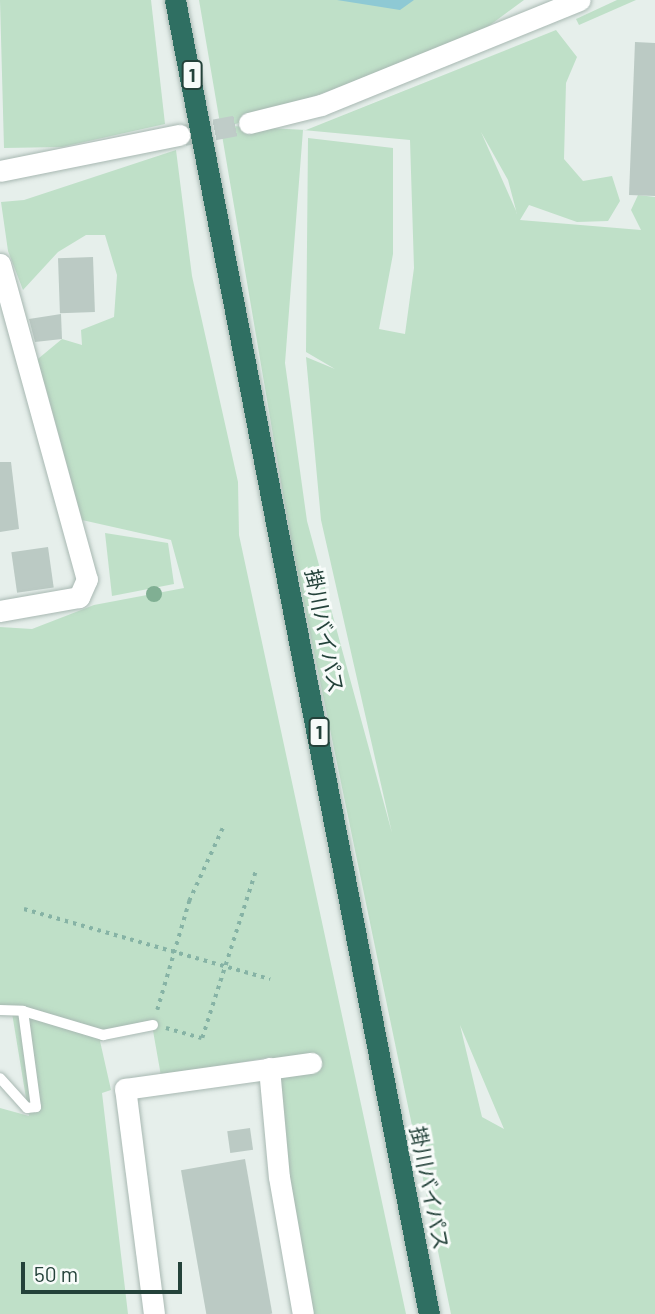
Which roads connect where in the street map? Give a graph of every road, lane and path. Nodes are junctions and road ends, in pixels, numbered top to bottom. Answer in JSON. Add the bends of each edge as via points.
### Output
{"nodes":[{"id":1,"x":176,"y":0,"type":"edge"},
{"id":2,"x":580,"y":0,"type":"edge"},
{"id":3,"x":249,"y":123,"type":"tunnel mouth"},
{"id":4,"x":179,"y":135,"type":"tunnel mouth"},
{"id":5,"x":0,"y":171,"type":"edge"},
{"id":6,"x":0,"y":264,"type":"edge"},
{"id":7,"x":5,"y":316,"type":"edge"},
{"id":8,"x":0,"y":611,"type":"edge"},
{"id":9,"x":224,"y":825,"type":"dead end"},
{"id":10,"x":256,"y":870,"type":"dead end"},
{"id":11,"x":24,"y":909,"type":"dead end"},
{"id":12,"x":174,"y":952,"type":"junction"},
{"id":13,"x":224,"y":966,"type":"junction"},
{"id":14,"x":270,"y":979,"type":"dead end"},
{"id":15,"x":0,"y":1010,"type":"edge"},
{"id":16,"x":23,"y":1011,"type":"junction"},
{"id":17,"x":153,"y":1025,"type":"junction"},
{"id":18,"x":311,"y":1063,"type":"dead end"},
{"id":19,"x":269,"y":1068,"type":"junction"},
{"id":20,"x":0,"y":1077,"type":"edge"},
{"id":21,"x":154,"y":1314,"type":"edge"},
{"id":22,"x":303,"y":1314,"type":"edge"},
{"id":23,"x":429,"y":1314,"type":"edge"}],
"edges":[{"from":1,"to":23,"type":"highway","name":"掛川バイパス","number":"1"},
{"from":2,"to":3,"type":"street","via":[[321,105]]},
{"from":4,"to":5,"type":"street"},
{"from":6,"to":7,"type":"street"},
{"from":7,"to":8,"type":"street","via":[[87,579],[79,597]]},
{"from":9,"to":12,"type":"path","via":[[189,901]]},
{"from":10,"to":13,"type":"path"},
{"from":11,"to":12,"type":"path"},
{"from":12,"to":13,"type":"path"},
{"from":12,"to":17,"type":"path"},
{"from":13,"to":14,"type":"path"},
{"from":13,"to":17,"type":"path","via":[[202,1038]]},
{"from":15,"to":16,"type":"lane"},
{"from":16,"to":17,"type":"lane","via":[[103,1035]]},
{"from":16,"to":20,"type":"lane","via":[[36,1107],[27,1108]]},
{"from":18,"to":19,"type":"street"},
{"from":19,"to":21,"type":"street","via":[[125,1089]]},
{"from":19,"to":22,"type":"street","via":[[279,1177]]}]}
